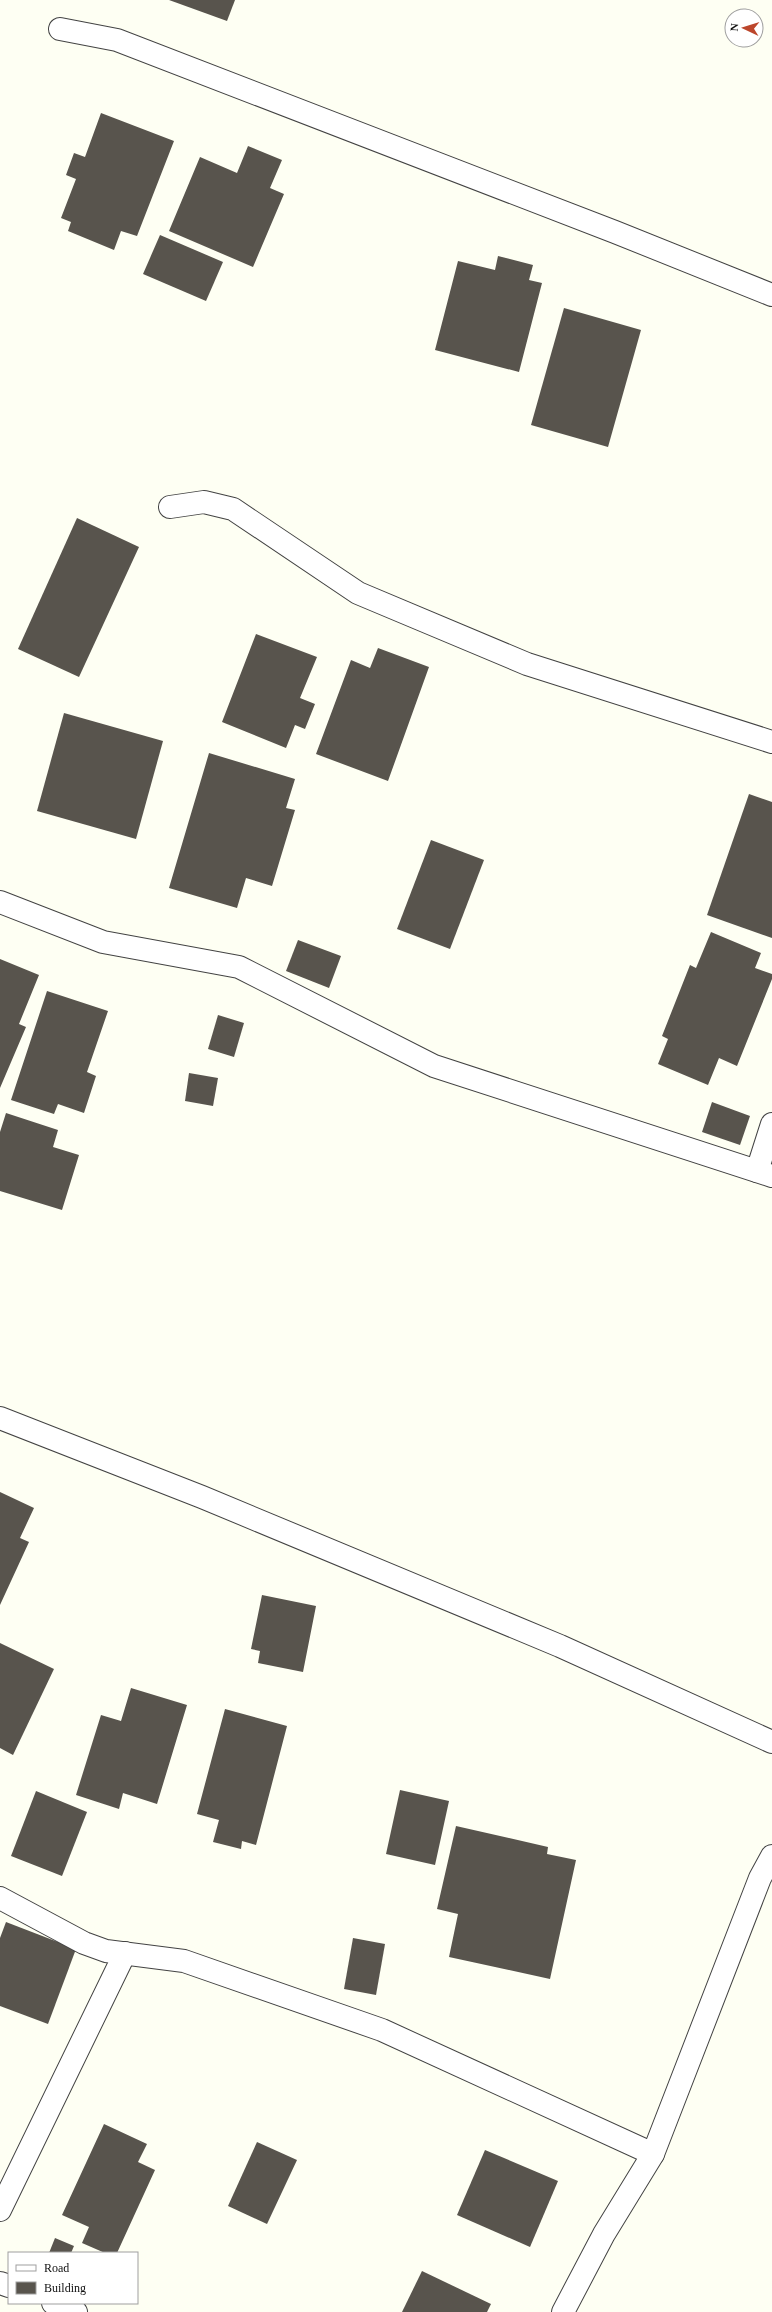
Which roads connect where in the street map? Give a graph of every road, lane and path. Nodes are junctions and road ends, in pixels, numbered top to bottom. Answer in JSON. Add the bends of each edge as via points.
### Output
{"nodes":[{"id":1,"x":60,"y":29,"type":"dead end"},
{"id":2,"x":772,"y":295,"type":"edge"},
{"id":3,"x":170,"y":507,"type":"dead end"},
{"id":4,"x":772,"y":742,"type":"edge"},
{"id":5,"x":0,"y":902,"type":"edge"},
{"id":6,"x":772,"y":1124,"type":"edge"},
{"id":7,"x":764,"y":1174,"type":"edge"},
{"id":8,"x":0,"y":1418,"type":"edge"},
{"id":9,"x":772,"y":1742,"type":"edge"},
{"id":10,"x":772,"y":1856,"type":"edge"},
{"id":11,"x":0,"y":1898,"type":"edge"},
{"id":12,"x":125,"y":1953,"type":"junction"},
{"id":13,"x":653,"y":2154,"type":"junction"},
{"id":14,"x":0,"y":2210,"type":"edge"},
{"id":15,"x":56,"y":2304,"type":"edge"},
{"id":16,"x":76,"y":2312,"type":"edge"},
{"id":17,"x":563,"y":2312,"type":"edge"}],
"edges":[{"from":1,"to":2,"type":"street","via":[[117,40]]},
{"from":3,"to":4,"type":"street","via":[[204,502],[233,509],[358,593],[527,664]]},
{"from":5,"to":7,"type":"street","via":[[103,942],[239,967],[434,1066]]},
{"from":6,"to":7,"type":"street"},
{"from":8,"to":9,"type":"street","via":[[202,1497],[560,1646]]},
{"from":10,"to":13,"type":"street","via":[[760,1878]]},
{"from":11,"to":12,"type":"street","via":[[84,1943],[106,1951]]},
{"from":12,"to":13,"type":"street","via":[[184,1961],[382,2030]]},
{"from":12,"to":14,"type":"street"},
{"from":13,"to":17,"type":"street","via":[[604,2234]]},
{"from":15,"to":16,"type":"street"}]}
